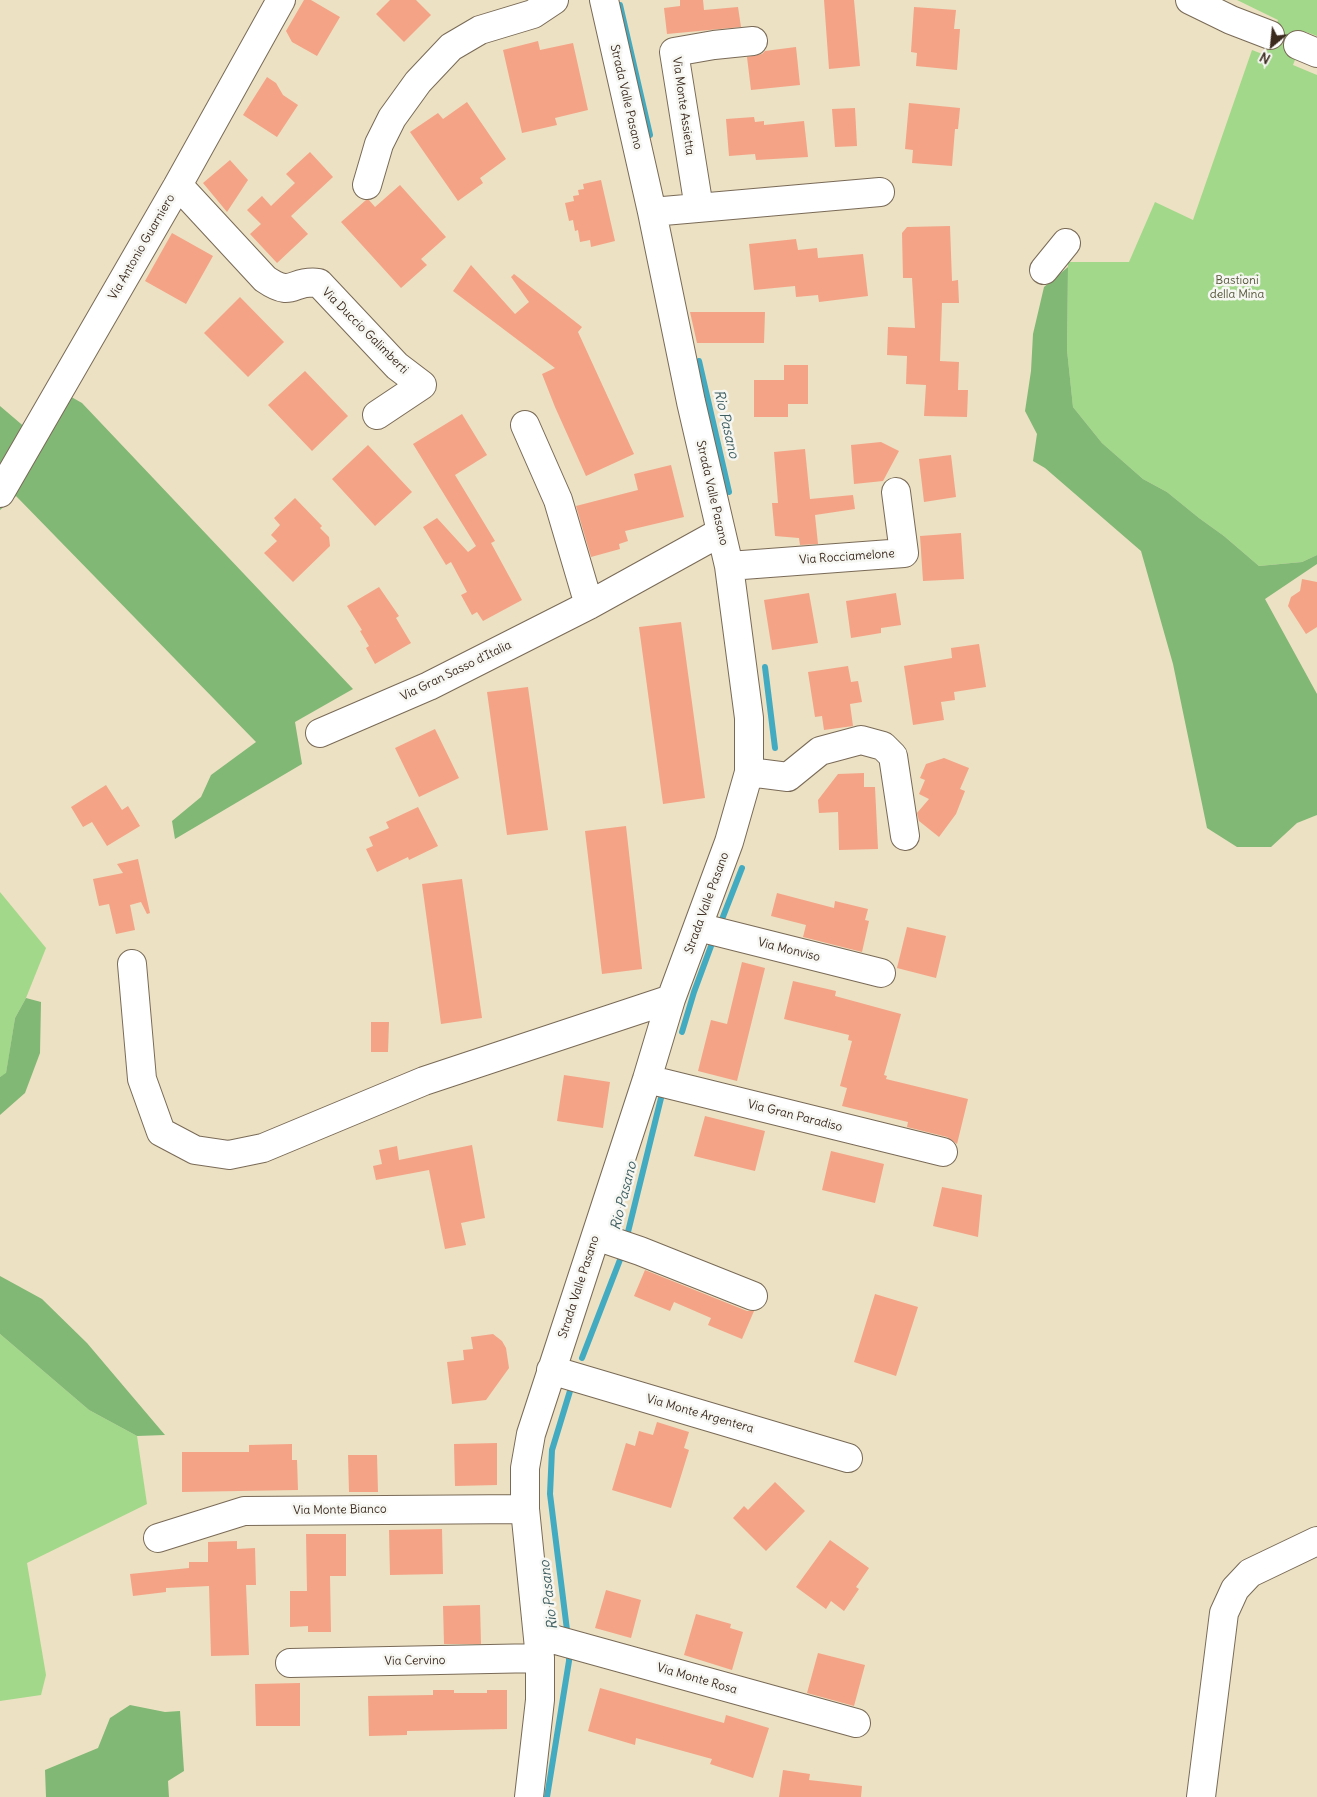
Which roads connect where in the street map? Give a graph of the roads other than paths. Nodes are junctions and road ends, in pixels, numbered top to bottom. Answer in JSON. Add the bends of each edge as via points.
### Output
{"nodes":[{"id":1,"x":282,"y":0,"type":"edge"},
{"id":2,"x":554,"y":0,"type":"edge"},
{"id":3,"x":604,"y":0,"type":"edge"},
{"id":4,"x":1190,"y":0,"type":"edge"},
{"id":5,"x":1270,"y":35,"type":"dead end"},
{"id":6,"x":753,"y":41,"type":"dead end"},
{"id":7,"x":178,"y":185,"type":"junction"},
{"id":8,"x":367,"y":185,"type":"dead end"},
{"id":9,"x":880,"y":192,"type":"dead end"},
{"id":10,"x":699,"y":208,"type":"junction"},
{"id":11,"x":652,"y":212,"type":"junction"},
{"id":12,"x":1066,"y":243,"type":"dead end"},
{"id":13,"x":1044,"y":270,"type":"dead end"},
{"id":14,"x":378,"y":415,"type":"dead end"},
{"id":15,"x":525,"y":425,"type":"dead end"},
{"id":16,"x":896,"y":492,"type":"dead end"},
{"id":17,"x":0,"y":493,"type":"edge"},
{"id":18,"x":721,"y":532,"type":"junction"},
{"id":19,"x":728,"y":566,"type":"junction"},
{"id":20,"x":588,"y":605,"type":"junction"},
{"id":21,"x":320,"y":733,"type":"dead end"},
{"id":22,"x":749,"y":772,"type":"junction"},
{"id":23,"x":905,"y":836,"type":"dead end"},
{"id":24,"x":710,"y":930,"type":"junction"},
{"id":25,"x":132,"y":964,"type":"dead end"},
{"id":26,"x":881,"y":972,"type":"dead end"},
{"id":27,"x":672,"y":999,"type":"junction"},
{"id":28,"x":647,"y":1079,"type":"junction"},
{"id":29,"x":943,"y":1152,"type":"dead end"},
{"id":30,"x":617,"y":1244,"type":"junction"},
{"id":31,"x":753,"y":1296,"type":"dead end"},
{"id":32,"x":551,"y":1370,"type":"junction"},
{"id":33,"x":848,"y":1458,"type":"dead end"},
{"id":34,"x":526,"y":1509,"type":"junction"},
{"id":35,"x":158,"y":1538,"type":"dead end"},
{"id":36,"x":1317,"y":1541,"type":"edge"},
{"id":37,"x":546,"y":1644,"type":"junction"},
{"id":38,"x":290,"y":1663,"type":"dead end"},
{"id":39,"x":856,"y":1723,"type":"dead end"},
{"id":40,"x":529,"y":1797,"type":"edge"},
{"id":41,"x":1201,"y":1797,"type":"edge"}],
"edges":[{"from":1,"to":7,"type":"street","name":"Via Antonio Guarniero"},
{"from":2,"to":8,"type":"street","via":[[533,14],[480,30],[451,48],[418,82],[392,118],[379,144]]},
{"from":3,"to":11,"type":"street","name":"Strada Valle Pasano"},
{"from":4,"to":5,"type":"street"},
{"from":6,"to":10,"type":"street","name":"Via Monte Assietta","via":[[674,52]]},
{"from":7,"to":14,"type":"street","name":"Via Duccio Galimberti","via":[[277,288],[318,283],[397,366],[422,385]]},
{"from":7,"to":17,"type":"street","name":"Via Antonio Guarniero"},
{"from":9,"to":10,"type":"street"},
{"from":10,"to":11,"type":"street"},
{"from":11,"to":18,"type":"street","name":"Strada Valle Pasano"},
{"from":12,"to":13,"type":"street"},
{"from":15,"to":20,"type":"street","via":[[558,500]]},
{"from":16,"to":19,"type":"street","name":"Via Rocciamelone","via":[[904,553]]},
{"from":18,"to":19,"type":"street","name":"Strada Valle Pasano"},
{"from":18,"to":20,"type":"street","name":"Via Gran Sasso d'Italia"},
{"from":19,"to":22,"type":"street","name":"Strada Valle Pasano","via":[[749,718]]},
{"from":20,"to":21,"type":"street","name":"Via Gran Sasso d'Italia","via":[[429,686]]},
{"from":22,"to":23,"type":"street","via":[[788,777],[820,751],[861,740],[883,746],[893,756]]},
{"from":22,"to":24,"type":"street","name":"Strada Valle Pasano","via":[[729,842]]},
{"from":24,"to":26,"type":"street","name":"Via Monviso"},
{"from":24,"to":27,"type":"street","name":"Strada Valle Pasano"},
{"from":25,"to":27,"type":"street","via":[[142,1079],[161,1132],[195,1150],[229,1155],[263,1148],[424,1081]]},
{"from":27,"to":28,"type":"street","name":"Strada Valle Pasano"},
{"from":28,"to":29,"type":"street","name":"Via Gran Paradiso"},
{"from":28,"to":30,"type":"street","name":"Strada Valle Pasano"},
{"from":30,"to":31,"type":"street"},
{"from":30,"to":32,"type":"street","name":"Strada Valle Pasano"},
{"from":32,"to":33,"type":"street","name":"Via Monte Argentera"},
{"from":32,"to":34,"type":"street","name":"Strada Valle Pasano","via":[[531,1434],[525,1468]]},
{"from":34,"to":35,"type":"street","name":"Via Monte Bianco","via":[[244,1511]]},
{"from":34,"to":37,"type":"street","name":"Strada Valle Pasano"},
{"from":36,"to":41,"type":"street","via":[[1250,1573],[1234,1589],[1224,1613]]},
{"from":37,"to":38,"type":"street","name":"Via Cervino"},
{"from":37,"to":39,"type":"street","name":"Via Monte Rosa","via":[[589,1648]]},
{"from":37,"to":40,"type":"street","name":"Strada Valle Pasano"}]}
